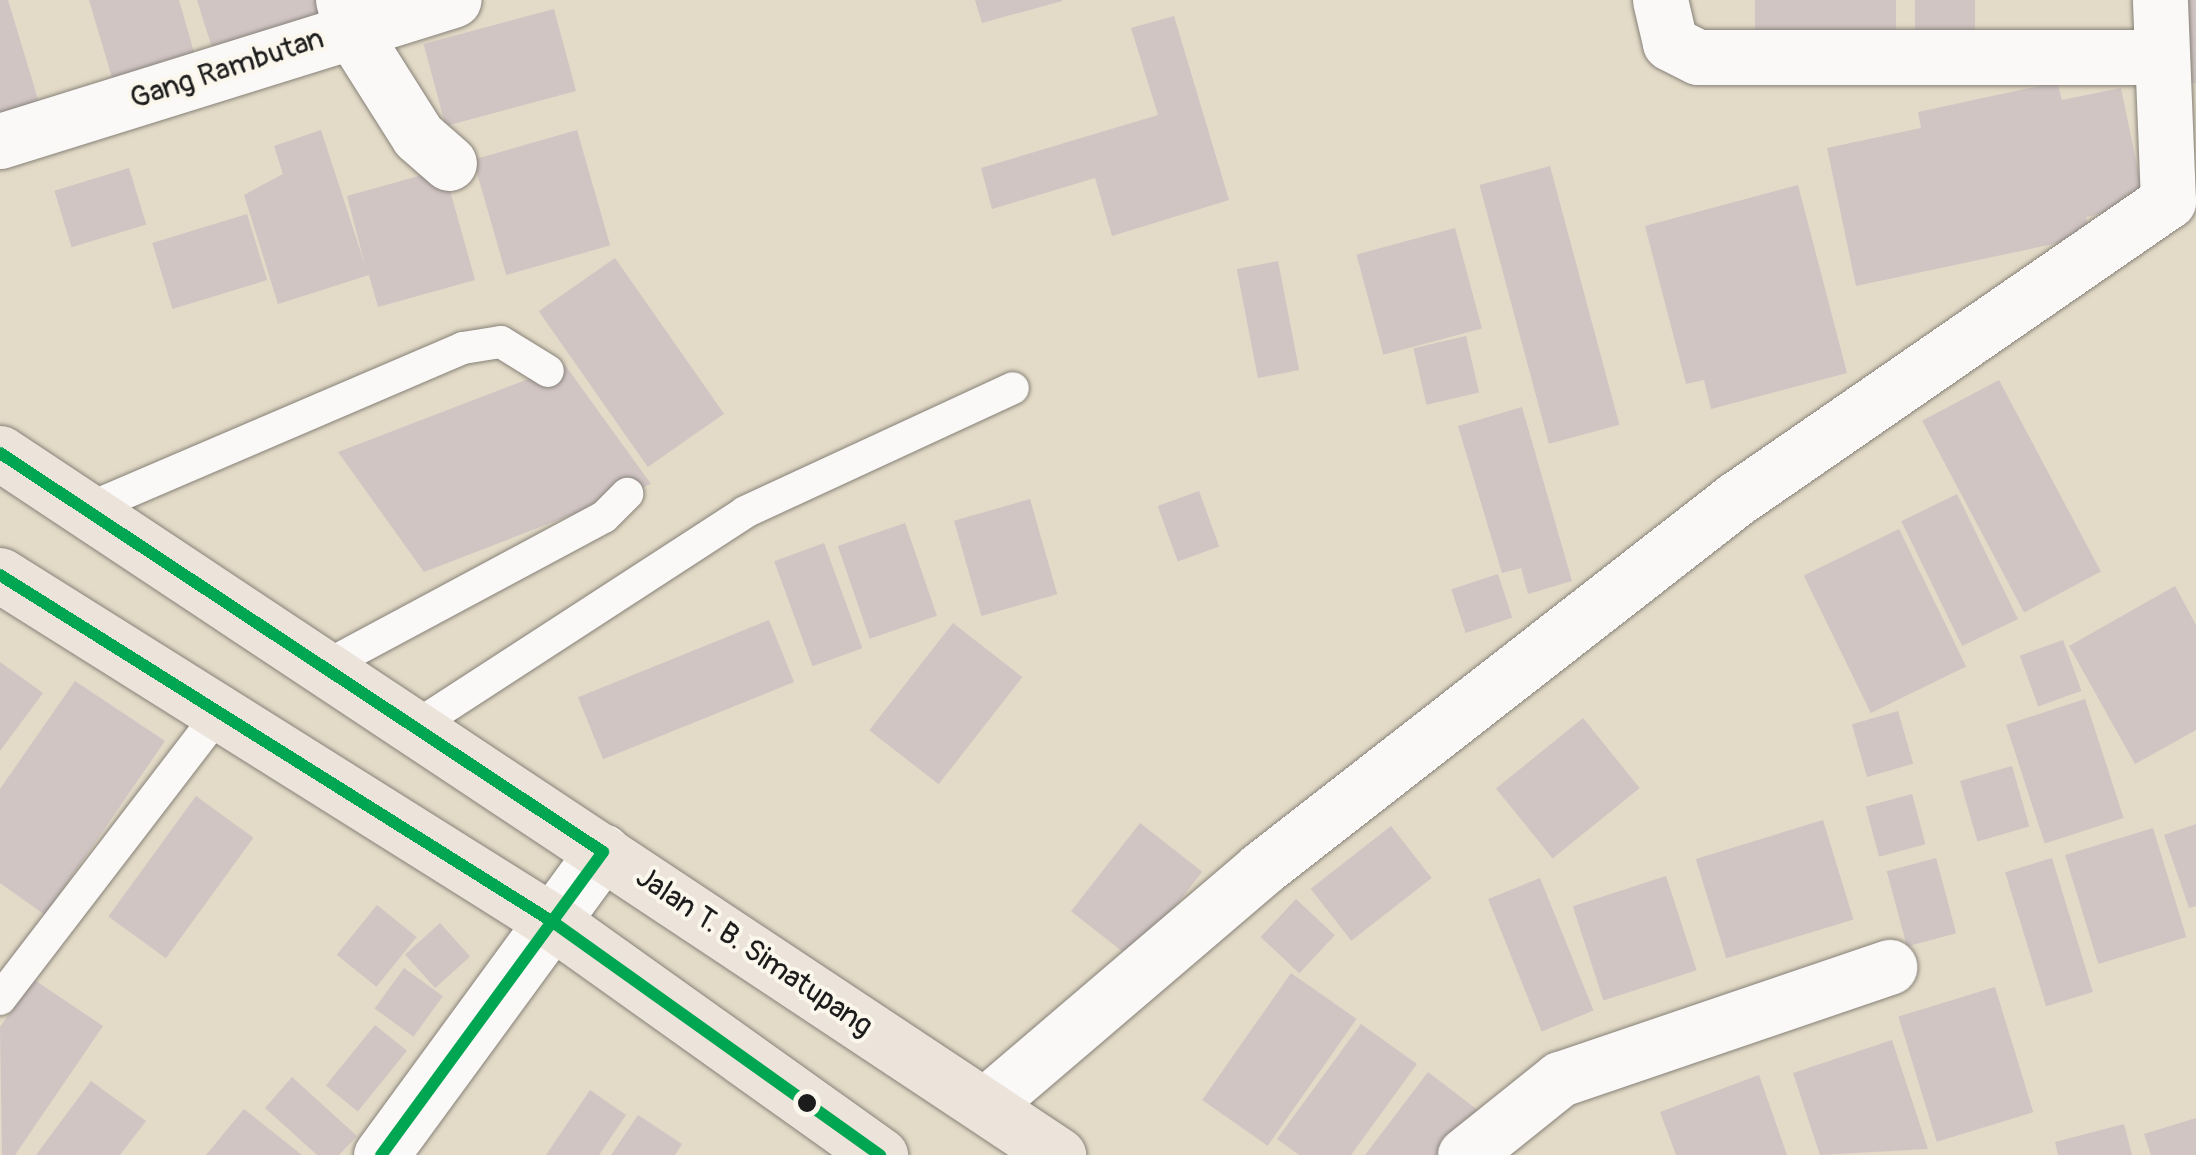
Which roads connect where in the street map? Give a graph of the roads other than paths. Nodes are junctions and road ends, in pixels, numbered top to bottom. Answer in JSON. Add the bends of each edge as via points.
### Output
{"nodes":[{"id":1,"x":454,"y":0,"type":"edge"},
{"id":2,"x":1660,"y":0,"type":"edge"},
{"id":3,"x":2160,"y":0,"type":"edge"},
{"id":4,"x":347,"y":15,"type":"edge"},
{"id":5,"x":2162,"y":57,"type":"junction"},
{"id":6,"x":0,"y":141,"type":"edge"},
{"id":7,"x":448,"y":163,"type":"dead end"},
{"id":8,"x":2182,"y":195,"type":"edge"},
{"id":9,"x":548,"y":371,"type":"dead end"},
{"id":10,"x":1013,"y":388,"type":"dead end"},
{"id":11,"x":0,"y":453,"type":"edge"},
{"id":12,"x":626,"y":494,"type":"dead end"},
{"id":13,"x":85,"y":510,"type":"junction"},
{"id":14,"x":0,"y":575,"type":"edge"},
{"id":15,"x":322,"y":668,"type":"junction"},
{"id":16,"x":220,"y":712,"type":"junction"},
{"id":17,"x":412,"y":728,"type":"junction"},
{"id":18,"x":604,"y":852,"type":"junction"},
{"id":19,"x":553,"y":922,"type":"junction"},
{"id":20,"x":1889,"y":967,"type":"dead end"},
{"id":21,"x":0,"y":999,"type":"edge"},
{"id":22,"x":985,"y":1105,"type":"junction"},
{"id":23,"x":878,"y":1154,"type":"edge"},
{"id":24,"x":381,"y":1155,"type":"edge"},
{"id":25,"x":1058,"y":1155,"type":"edge"},
{"id":26,"x":1465,"y":1155,"type":"edge"}],
"edges":[{"from":1,"to":4,"type":"street","name":"Gang Rambutan"},
{"from":2,"to":5,"type":"street","via":[[1670,43],[1698,57]]},
{"from":3,"to":5,"type":"street"},
{"from":4,"to":6,"type":"street","name":"Gang Rambutan"},
{"from":4,"to":7,"type":"street","via":[[418,136]]},
{"from":5,"to":8,"type":"street"},
{"from":8,"to":22,"type":"street","via":[[1736,498],[1261,869]]},
{"from":9,"to":13,"type":"lane","via":[[501,342],[463,348]]},
{"from":10,"to":17,"type":"lane","via":[[745,512]]},
{"from":11,"to":13,"type":"main road","name":"Jalan T. B. Simatupang"},
{"from":12,"to":15,"type":"lane","via":[[604,517]]},
{"from":13,"to":15,"type":"main road","name":"Jalan T. B. Simatupang"},
{"from":14,"to":16,"type":"main road"},
{"from":15,"to":17,"type":"main road","name":"Jalan T. B. Simatupang"},
{"from":16,"to":19,"type":"main road"},
{"from":16,"to":21,"type":"lane"},
{"from":17,"to":18,"type":"main road","name":"Jalan T. B. Simatupang"},
{"from":18,"to":19,"type":"street"},
{"from":18,"to":22,"type":"main road","name":"Jalan T. B. Simatupang"},
{"from":19,"to":23,"type":"main road"},
{"from":19,"to":24,"type":"street"},
{"from":20,"to":26,"type":"street","via":[[1560,1079]]},
{"from":22,"to":25,"type":"main road","name":"Jalan T. B. Simatupang"}]}
